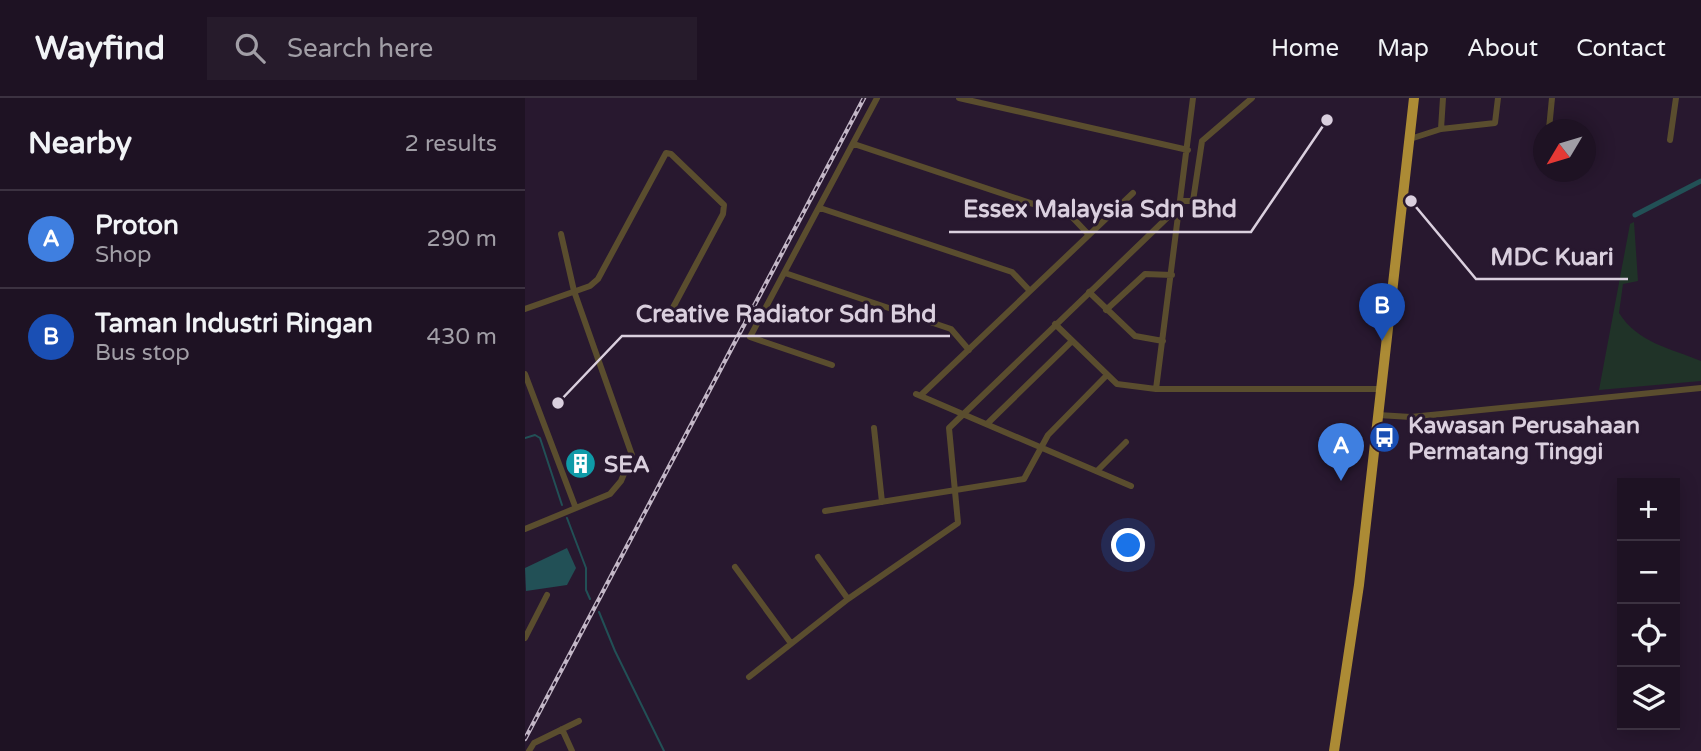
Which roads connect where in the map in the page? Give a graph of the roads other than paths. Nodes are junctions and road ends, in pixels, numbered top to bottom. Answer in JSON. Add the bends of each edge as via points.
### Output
{"nodes":[{"id":1,"x":877,"y":98,"type":"edge"},
{"id":2,"x":959,"y":98,"type":"edge"},
{"id":3,"x":1193,"y":98,"type":"edge"},
{"id":4,"x":1252,"y":98,"type":"edge"},
{"id":5,"x":1415,"y":98,"type":"edge"},
{"id":6,"x":1443,"y":98,"type":"edge"},
{"id":7,"x":1498,"y":98,"type":"edge"},
{"id":8,"x":1552,"y":98,"type":"edge"},
{"id":9,"x":1676,"y":98,"type":"edge"},
{"id":10,"x":1550,"y":119,"type":"edge"},
{"id":11,"x":1441,"y":129,"type":"junction"},
{"id":12,"x":1410,"y":139,"type":"junction"},
{"id":13,"x":1670,"y":140,"type":"dead end"},
{"id":14,"x":854,"y":144,"type":"junction"},
{"id":15,"x":1188,"y":150,"type":"junction"},
{"id":16,"x":1133,"y":193,"type":"dead end"},
{"id":17,"x":1183,"y":201,"type":"junction"},
{"id":18,"x":820,"y":208,"type":"junction"},
{"id":19,"x":1181,"y":212,"type":"junction"},
{"id":20,"x":561,"y":234,"type":"dead end"},
{"id":21,"x":1089,"y":235,"type":"junction"},
{"id":22,"x":785,"y":273,"type":"junction"},
{"id":23,"x":1172,"y":275,"type":"junction"},
{"id":24,"x":574,"y":291,"type":"junction"},
{"id":25,"x":1030,"y":291,"type":"junction"},
{"id":26,"x":1089,"y":292,"type":"junction"},
{"id":27,"x":525,"y":309,"type":"edge"},
{"id":28,"x":1106,"y":310,"type":"junction"},
{"id":29,"x":669,"y":315,"type":"dead end"},
{"id":30,"x":1055,"y":324,"type":"junction"},
{"id":31,"x":1072,"y":341,"type":"junction"},
{"id":32,"x":1163,"y":341,"type":"junction"},
{"id":33,"x":969,"y":350,"type":"junction"},
{"id":34,"x":832,"y":365,"type":"dead end"},
{"id":35,"x":525,"y":374,"type":"edge"},
{"id":36,"x":1106,"y":376,"type":"junction"},
{"id":37,"x":1701,"y":388,"type":"edge"},
{"id":38,"x":1156,"y":389,"type":"junction"},
{"id":39,"x":1382,"y":389,"type":"junction"},
{"id":40,"x":963,"y":413,"type":"junction"},
{"id":41,"x":1378,"y":415,"type":"junction"},
{"id":42,"x":988,"y":423,"type":"junction"},
{"id":43,"x":874,"y":428,"type":"dead end"},
{"id":44,"x":1126,"y":442,"type":"dead end"},
{"id":45,"x":1042,"y":446,"type":"junction"},
{"id":46,"x":1097,"y":471,"type":"junction"},
{"id":47,"x":1131,"y":486,"type":"dead end"},
{"id":48,"x":955,"y":491,"type":"junction"},
{"id":49,"x":882,"y":502,"type":"junction"},
{"id":50,"x":575,"y":506,"type":"junction"},
{"id":51,"x":825,"y":511,"type":"dead end"},
{"id":52,"x":525,"y":529,"type":"edge"},
{"id":53,"x":818,"y":557,"type":"dead end"},
{"id":54,"x":736,"y":567,"type":"dead end"},
{"id":55,"x":547,"y":594,"type":"dead end"},
{"id":56,"x":848,"y":599,"type":"junction"},
{"id":57,"x":535,"y":617,"type":"junction"},
{"id":58,"x":525,"y":618,"type":"edge"},
{"id":59,"x":525,"y":638,"type":"edge"},
{"id":60,"x":790,"y":642,"type":"junction"},
{"id":61,"x":748,"y":677,"type":"dead end"},
{"id":62,"x":579,"y":721,"type":"dead end"},
{"id":63,"x":562,"y":729,"type":"junction"},
{"id":64,"x":529,"y":751,"type":"edge"},
{"id":65,"x":572,"y":751,"type":"edge"},
{"id":66,"x":1334,"y":751,"type":"edge"}],
"edges":[{"from":1,"to":14,"type":"street"},
{"from":2,"to":15,"type":"street"},
{"from":3,"to":15,"type":"street"},
{"from":4,"to":17,"type":"street","via":[[1202,142],[1193,201]]},
{"from":5,"to":12,"type":"highway"},
{"from":6,"to":11,"type":"street"},
{"from":7,"to":11,"type":"street","via":[[1495,123]]},
{"from":8,"to":10,"type":"street"},
{"from":9,"to":13,"type":"street"},
{"from":11,"to":12,"type":"street"},
{"from":12,"to":39,"type":"highway"},
{"from":14,"to":18,"type":"street"},
{"from":14,"to":21,"type":"street","via":[[1072,217]]},
{"from":15,"to":17,"type":"street"},
{"from":16,"to":21,"type":"street"},
{"from":17,"to":19,"type":"street"},
{"from":18,"to":22,"type":"street"},
{"from":18,"to":25,"type":"street","via":[[1012,272]]},
{"from":19,"to":23,"type":"street"},
{"from":19,"to":26,"type":"street","via":[[1170,215]]},
{"from":20,"to":24,"type":"street"},
{"from":21,"to":25,"type":"street"},
{"from":22,"to":33,"type":"street","via":[[951,329]]},
{"from":22,"to":34,"type":"street","via":[[750,337]]},
{"from":23,"to":28,"type":"street","via":[[1145,274]]},
{"from":23,"to":32,"type":"street"},
{"from":24,"to":27,"type":"street"},
{"from":24,"to":29,"type":"street","via":[[598,279],[661,157],[671,154],[724,205]]},
{"from":24,"to":50,"type":"street","via":[[632,455],[617,488]]},
{"from":25,"to":33,"type":"street"},
{"from":26,"to":28,"type":"street"},
{"from":26,"to":30,"type":"street"},
{"from":28,"to":32,"type":"street","via":[[1135,336]]},
{"from":30,"to":31,"type":"street"},
{"from":30,"to":40,"type":"street"},
{"from":31,"to":36,"type":"street"},
{"from":31,"to":42,"type":"street"},
{"from":32,"to":38,"type":"street"},
{"from":33,"to":40,"type":"street","via":[[919,395]]},
{"from":35,"to":50,"type":"street"},
{"from":36,"to":38,"type":"street","via":[[1117,384]]},
{"from":36,"to":45,"type":"street"},
{"from":37,"to":41,"type":"street","via":[[1411,417]]},
{"from":38,"to":39,"type":"street"},
{"from":39,"to":41,"type":"highway"},
{"from":40,"to":42,"type":"street"},
{"from":40,"to":48,"type":"street","via":[[949,428]]},
{"from":41,"to":66,"type":"highway"},
{"from":42,"to":45,"type":"street"},
{"from":43,"to":49,"type":"street"},
{"from":44,"to":46,"type":"street"},
{"from":45,"to":46,"type":"street"},
{"from":45,"to":48,"type":"street","via":[[1024,479]]},
{"from":46,"to":47,"type":"street"},
{"from":48,"to":49,"type":"street"},
{"from":48,"to":56,"type":"street","via":[[958,523]]},
{"from":49,"to":51,"type":"street"},
{"from":50,"to":52,"type":"street"},
{"from":53,"to":56,"type":"street"},
{"from":54,"to":60,"type":"street"},
{"from":55,"to":57,"type":"street"},
{"from":56,"to":60,"type":"street"},
{"from":57,"to":58,"type":"street"},
{"from":57,"to":59,"type":"street"},
{"from":60,"to":61,"type":"street"},
{"from":62,"to":63,"type":"street"},
{"from":63,"to":64,"type":"street","via":[[534,743]]},
{"from":63,"to":65,"type":"street"}]}
